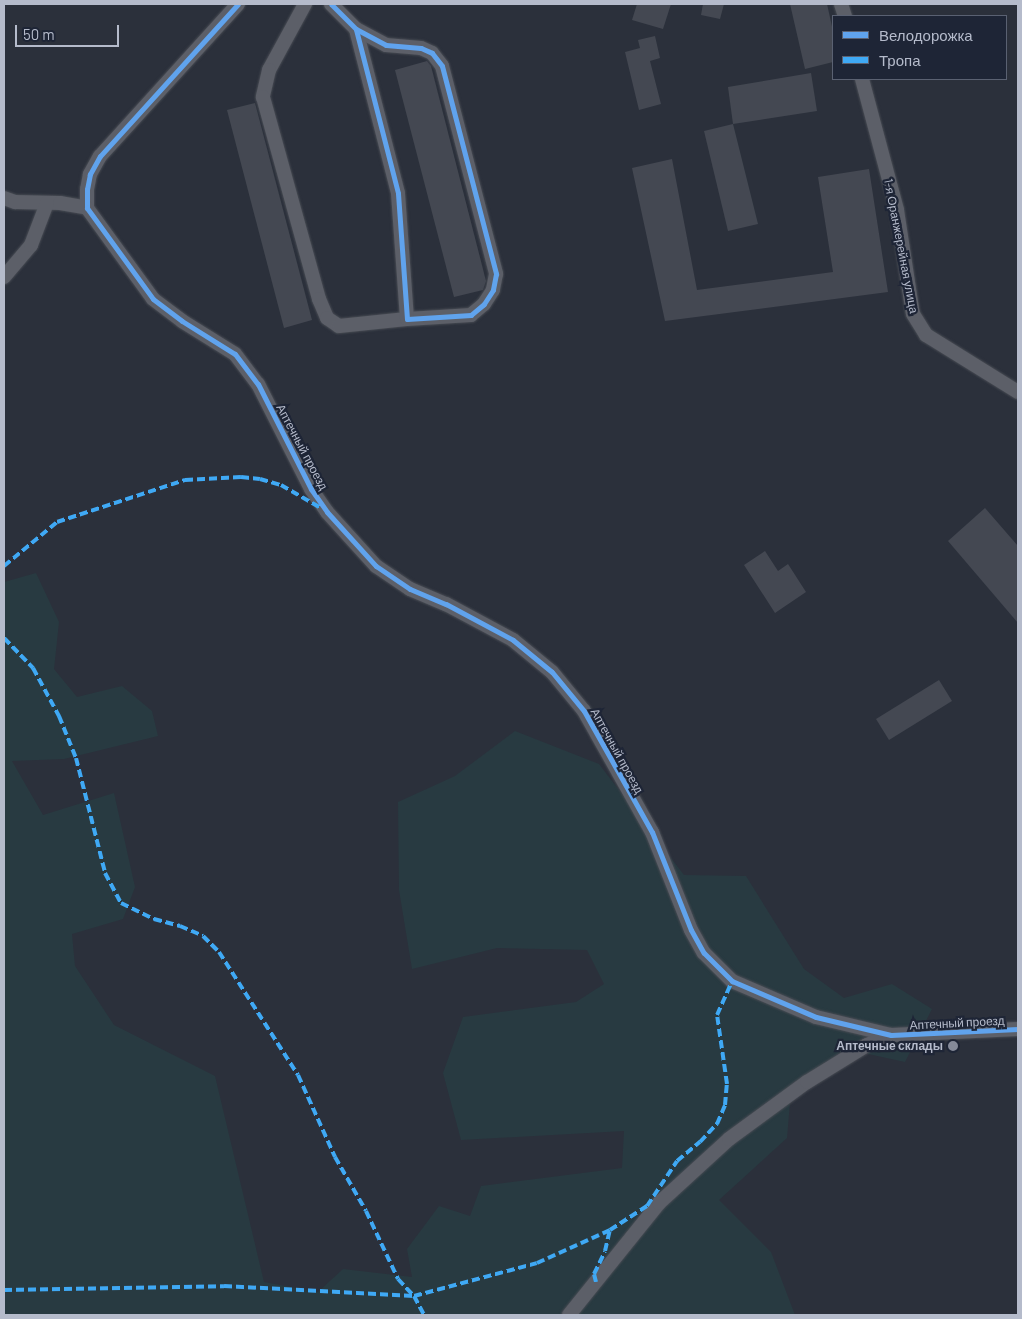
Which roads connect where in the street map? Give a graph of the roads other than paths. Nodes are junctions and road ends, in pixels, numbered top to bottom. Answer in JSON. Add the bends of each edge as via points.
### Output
{"nodes":[{"id":1,"x":238,"y":4,"type":"edge"},
{"id":2,"x":305,"y":4,"type":"edge"},
{"id":3,"x":331,"y":4,"type":"edge"},
{"id":4,"x":356,"y":30,"type":"junction"},
{"id":5,"x":862,"y":80,"type":"edge"},
{"id":6,"x":4,"y":198,"type":"edge"},
{"id":7,"x":48,"y":203,"type":"junction"},
{"id":8,"x":87,"y":208,"type":"junction"},
{"id":9,"x":4,"y":277,"type":"edge"},
{"id":10,"x":407,"y":319,"type":"junction"},
{"id":11,"x":1018,"y":392,"type":"edge"},
{"id":12,"x":1018,"y":1030,"type":"edge"},
{"id":13,"x":891,"y":1036,"type":"junction"},
{"id":14,"x":569,"y":1315,"type":"edge"}],
"edges":[{"from":1,"to":8,"type":"street","via":[[100,156],[90,174]]},
{"from":2,"to":10,"type":"street","via":[[269,70],[263,97],[320,299],[327,318],[339,326]]},
{"from":3,"to":4,"type":"street"},
{"from":4,"to":10,"type":"street","via":[[398,193]]},
{"from":4,"to":10,"type":"street","via":[[386,45],[421,48],[432,53],[442,66],[496,274],[493,290],[471,315]]},
{"from":5,"to":11,"type":"street","name":"1-я Оранжерейная улица","via":[[897,210],[913,314],[926,335]]},
{"from":6,"to":7,"type":"street","via":[[15,202]]},
{"from":7,"to":8,"type":"street"},
{"from":7,"to":9,"type":"street","via":[[30,245]]},
{"from":8,"to":13,"type":"street","name":"Аптечный проезд","via":[[153,299],[235,354],[248,370],[311,489],[327,512],[376,566],[410,589],[446,604],[513,640],[552,672],[579,704],[652,832],[691,930],[717,968],[732,981],[816,1017]]},
{"from":12,"to":13,"type":"street","name":"Аптечный проезд"},
{"from":13,"to":14,"type":"street","via":[[867,1045],[806,1082],[729,1139],[659,1203]]}]}
